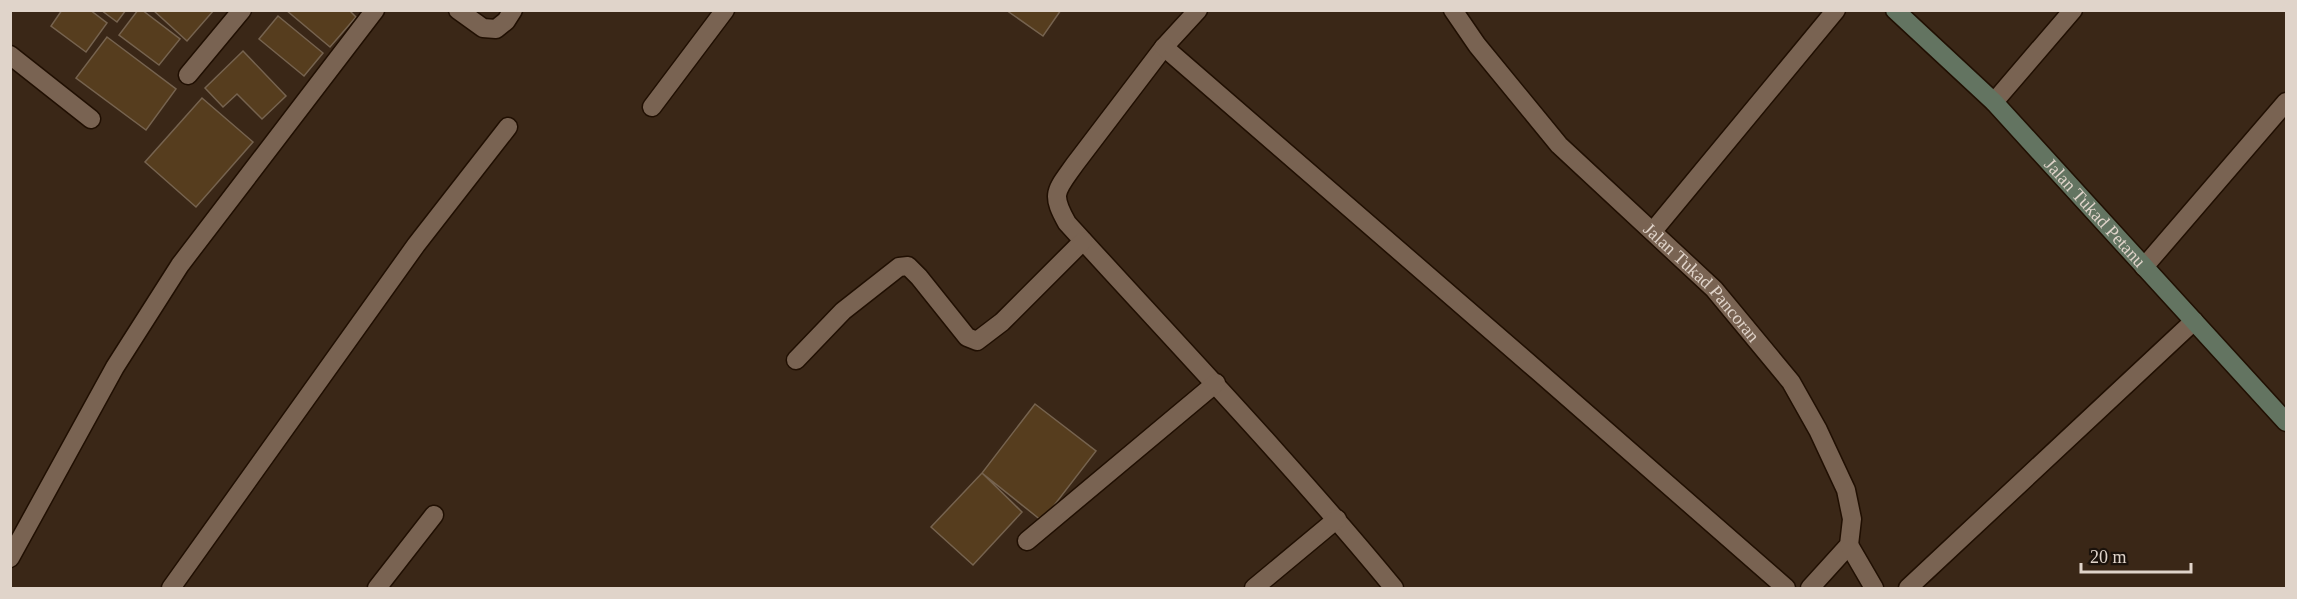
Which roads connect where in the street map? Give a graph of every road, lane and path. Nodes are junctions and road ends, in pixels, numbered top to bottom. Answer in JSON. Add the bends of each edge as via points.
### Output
{"nodes":[{"id":1,"x":242,"y":10,"type":"edge"},
{"id":2,"x":375,"y":10,"type":"edge"},
{"id":3,"x":458,"y":10,"type":"edge"},
{"id":4,"x":513,"y":10,"type":"edge"},
{"id":5,"x":725,"y":10,"type":"edge"},
{"id":6,"x":1453,"y":10,"type":"edge"},
{"id":7,"x":1836,"y":10,"type":"edge"},
{"id":8,"x":1895,"y":10,"type":"edge"},
{"id":9,"x":2073,"y":10,"type":"edge"},
{"id":10,"x":1192,"y":12,"type":"edge"},
{"id":11,"x":1164,"y":47,"type":"junction"},
{"id":12,"x":10,"y":55,"type":"edge"},
{"id":13,"x":188,"y":75,"type":"dead end"},
{"id":14,"x":1994,"y":102,"type":"junction"},
{"id":15,"x":2286,"y":102,"type":"edge"},
{"id":16,"x":652,"y":107,"type":"dead end"},
{"id":17,"x":91,"y":119,"type":"dead end"},
{"id":18,"x":508,"y":127,"type":"dead end"},
{"id":19,"x":1653,"y":231,"type":"junction"},
{"id":20,"x":1083,"y":241,"type":"junction"},
{"id":21,"x":2144,"y":267,"type":"junction"},
{"id":22,"x":2194,"y":321,"type":"junction"},
{"id":23,"x":796,"y":360,"type":"dead end"},
{"id":24,"x":1216,"y":383,"type":"junction"},
{"id":25,"x":2286,"y":422,"type":"edge"},
{"id":26,"x":434,"y":514,"type":"dead end"},
{"id":27,"x":1337,"y":519,"type":"junction"},
{"id":28,"x":1027,"y":541,"type":"dead end"},
{"id":29,"x":1849,"y":545,"type":"junction"},
{"id":30,"x":10,"y":558,"type":"edge"},
{"id":31,"x":171,"y":588,"type":"edge"},
{"id":32,"x":377,"y":588,"type":"edge"},
{"id":33,"x":1254,"y":588,"type":"edge"},
{"id":34,"x":1394,"y":588,"type":"edge"},
{"id":35,"x":1785,"y":588,"type":"edge"},
{"id":36,"x":1810,"y":588,"type":"edge"},
{"id":37,"x":1874,"y":588,"type":"edge"},
{"id":38,"x":1908,"y":588,"type":"edge"}],
"edges":[{"from":1,"to":13,"type":"street"},
{"from":2,"to":30,"type":"street","via":[[180,265],[115,367]]},
{"from":3,"to":4,"type":"street","via":[[483,28],[496,28]]},
{"from":5,"to":16,"type":"street"},
{"from":6,"to":19,"type":"street","name":"Jalan Tukad Pancoran","via":[[1559,145]]},
{"from":7,"to":19,"type":"street"},
{"from":8,"to":14,"type":"street","name":"Jalan Tukad Petanu"},
{"from":9,"to":14,"type":"street"},
{"from":10,"to":11,"type":"street"},
{"from":11,"to":20,"type":"street","via":[[1065,177],[1056,195],[1056,204],[1066,223]]},
{"from":11,"to":35,"type":"street"},
{"from":12,"to":17,"type":"street"},
{"from":14,"to":21,"type":"street","name":"Jalan Tukad Petanu"},
{"from":15,"to":21,"type":"street"},
{"from":18,"to":31,"type":"street","via":[[416,245]]},
{"from":19,"to":29,"type":"street","name":"Jalan Tukad Pancoran","via":[[1714,289],[1791,382],[1846,490],[1852,519]]},
{"from":20,"to":23,"type":"street","via":[[1002,322],[977,341],[967,337],[908,266],[899,267],[843,311]]},
{"from":20,"to":24,"type":"street"},
{"from":21,"to":22,"type":"street","name":"Jalan Tukad Petanu"},
{"from":22,"to":25,"type":"street","name":"Jalan Tukad Petanu"},
{"from":22,"to":38,"type":"street"},
{"from":24,"to":27,"type":"street"},
{"from":24,"to":28,"type":"street"},
{"from":26,"to":32,"type":"street"},
{"from":27,"to":33,"type":"street"},
{"from":27,"to":34,"type":"street"},
{"from":29,"to":36,"type":"street"},
{"from":29,"to":37,"type":"street"}]}
